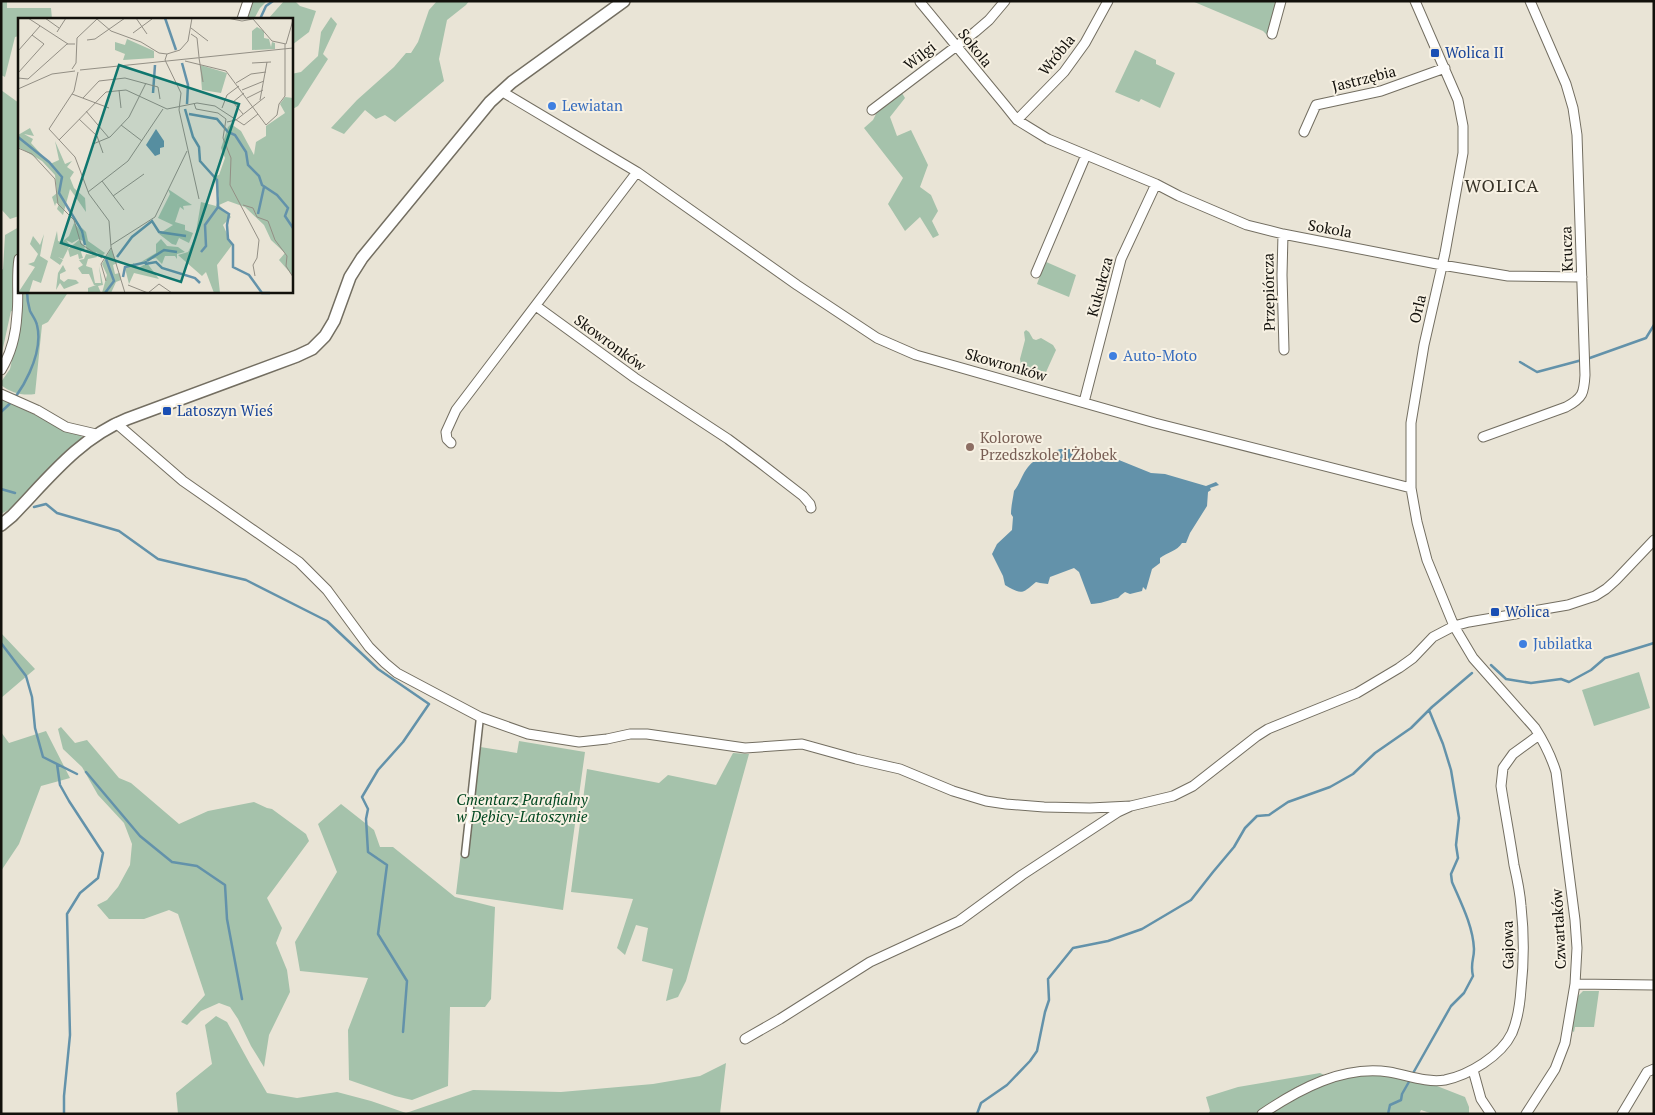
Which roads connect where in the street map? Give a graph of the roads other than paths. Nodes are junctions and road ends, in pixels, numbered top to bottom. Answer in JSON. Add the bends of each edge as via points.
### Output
{"nodes":[{"id":1,"x":248,"y":1,"type":"edge"},
{"id":2,"x":624,"y":1,"type":"edge"},
{"id":3,"x":1004,"y":1,"type":"edge"},
{"id":4,"x":1108,"y":1,"type":"edge"},
{"id":5,"x":1281,"y":1,"type":"edge"},
{"id":6,"x":1415,"y":1,"type":"edge"},
{"id":7,"x":1530,"y":1,"type":"edge"},
{"id":8,"x":920,"y":2,"type":"edge"},
{"id":9,"x":242,"y":18,"type":"edge"},
{"id":10,"x":1272,"y":34,"type":"dead end"},
{"id":11,"x":956,"y":46,"type":"junction"},
{"id":12,"x":1445,"y":68,"type":"junction"},
{"id":13,"x":502,"y":91,"type":"junction"},
{"id":14,"x":872,"y":110,"type":"dead end"},
{"id":15,"x":1018,"y":120,"type":"junction"},
{"id":16,"x":1304,"y":132,"type":"dead end"},
{"id":17,"x":1086,"y":155,"type":"junction"},
{"id":18,"x":637,"y":172,"type":"junction"},
{"id":19,"x":1156,"y":184,"type":"junction"},
{"id":20,"x":1283,"y":234,"type":"junction"},
{"id":21,"x":18,"y":265,"type":"edge"},
{"id":22,"x":1442,"y":265,"type":"junction"},
{"id":23,"x":1036,"y":273,"type":"dead end"},
{"id":24,"x":1582,"y":277,"type":"junction"},
{"id":25,"x":536,"y":306,"type":"junction"},
{"id":26,"x":1284,"y":350,"type":"dead end"},
{"id":27,"x":1,"y":370,"type":"edge"},
{"id":28,"x":3,"y":394,"type":"edge"},
{"id":29,"x":1084,"y":402,"type":"junction"},
{"id":30,"x":116,"y":423,"type":"junction"},
{"id":31,"x":96,"y":434,"type":"junction"},
{"id":32,"x":1483,"y":437,"type":"dead end"},
{"id":33,"x":451,"y":443,"type":"dead end"},
{"id":34,"x":1411,"y":488,"type":"junction"},
{"id":35,"x":812,"y":508,"type":"dead end"},
{"id":36,"x":1,"y":526,"type":"edge"},
{"id":37,"x":1654,"y":540,"type":"edge"},
{"id":38,"x":1454,"y":626,"type":"junction"},
{"id":39,"x":480,"y":717,"type":"junction"},
{"id":40,"x":1539,"y":735,"type":"junction"},
{"id":41,"x":1131,"y":806,"type":"junction"},
{"id":42,"x":465,"y":854,"type":"dead end"},
{"id":43,"x":1575,"y":984,"type":"junction"},
{"id":44,"x":1654,"y":985,"type":"edge"},
{"id":45,"x":746,"y":1039,"type":"dead end"},
{"id":46,"x":1654,"y":1068,"type":"edge"},
{"id":47,"x":1473,"y":1070,"type":"junction"},
{"id":48,"x":1262,"y":1114,"type":"edge"},
{"id":49,"x":1491,"y":1114,"type":"edge"},
{"id":50,"x":1526,"y":1114,"type":"edge"},
{"id":51,"x":1622,"y":1114,"type":"edge"}],
"edges":[{"from":1,"to":9,"type":"street"},
{"from":2,"to":13,"type":"street"},
{"from":3,"to":11,"type":"street","name":"Wilgi","via":[[989,20]]},
{"from":4,"to":15,"type":"street","name":"Wróbla","via":[[1069,65]]},
{"from":5,"to":10,"type":"street"},
{"from":6,"to":12,"type":"street","name":"Orla"},
{"from":7,"to":24,"type":"street","name":"Krucza","via":[[1573,108],[1577,135]]},
{"from":8,"to":11,"type":"street","name":"Sokola"},
{"from":11,"to":14,"type":"street","name":"Wilgi"},
{"from":11,"to":15,"type":"street","name":"Sokola"},
{"from":12,"to":16,"type":"street","name":"Jastrzębia","via":[[1381,91],[1316,105]]},
{"from":12,"to":22,"type":"street","name":"Orla","via":[[1458,100],[1463,152]]},
{"from":13,"to":18,"type":"street","name":"Skowronków"},
{"from":13,"to":30,"type":"street","via":[[480,112],[362,258],[346,285],[330,330],[317,345],[296,356]]},
{"from":15,"to":17,"type":"street","name":"Sokola","via":[[1048,139]]},
{"from":17,"to":19,"type":"street","name":"Sokola"},
{"from":17,"to":23,"type":"street"},
{"from":18,"to":25,"type":"street"},
{"from":18,"to":29,"type":"street","name":"Skowronków","via":[[877,338],[916,355]]},
{"from":19,"to":20,"type":"street","name":"Sokola","via":[[1247,225]]},
{"from":19,"to":29,"type":"street","name":"Kukułcza","via":[[1121,259]]},
{"from":20,"to":22,"type":"street","name":"Sokola"},
{"from":20,"to":26,"type":"street","name":"Przepiórcza"},
{"from":21,"to":27,"type":"street","via":[[17,314],[7,361]]},
{"from":22,"to":24,"type":"street","name":"Sokola","via":[[1508,276]]},
{"from":22,"to":34,"type":"street","name":"Orla","via":[[1411,423]]},
{"from":24,"to":32,"type":"street","name":"Krucza","via":[[1584,391],[1577,401],[1566,407]]},
{"from":25,"to":33,"type":"street","via":[[456,410],[446,432]]},
{"from":25,"to":35,"type":"street","name":"Skowronków","via":[[635,378],[760,462],[803,496]]},
{"from":28,"to":31,"type":"street","via":[[66,427]]},
{"from":29,"to":34,"type":"street","name":"Skowronków"},
{"from":30,"to":31,"type":"street"},
{"from":30,"to":39,"type":"street","via":[[183,481],[299,562],[327,590],[369,647],[397,673]]},
{"from":31,"to":36,"type":"street"},
{"from":34,"to":38,"type":"street","name":"Orla","via":[[1427,560]]},
{"from":37,"to":38,"type":"street","via":[[1606,589],[1582,602]]},
{"from":38,"to":40,"type":"street","via":[[1468,651]]},
{"from":38,"to":41,"type":"street","via":[[1433,637],[1413,658],[1363,689],[1268,729],[1199,782],[1173,796]]},
{"from":39,"to":41,"type":"street","via":[[528,734],[579,742],[638,734],[745,748],[802,744],[900,769],[986,801],[1044,807]]},
{"from":39,"to":42,"type":"street"},
{"from":40,"to":43,"type":"street","name":"Czwartaków","via":[[1556,772],[1575,920]]},
{"from":40,"to":47,"type":"street","name":"Gajowa","via":[[1513,754],[1503,768],[1501,786],[1521,905],[1523,968],[1519,1012],[1511,1035],[1496,1053]]},
{"from":41,"to":45,"type":"street","via":[[1022,875],[959,921],[870,962]]},
{"from":43,"to":44,"type":"street"},
{"from":43,"to":50,"type":"street","name":"Czwartaków","via":[[1565,1043],[1555,1069]]},
{"from":46,"to":51,"type":"street","via":[[1647,1072]]},
{"from":47,"to":48,"type":"street","name":"Gajowa","via":[[1444,1080],[1412,1078],[1388,1072],[1348,1073],[1298,1092]]},
{"from":47,"to":49,"type":"street","via":[[1481,1099]]}]}
